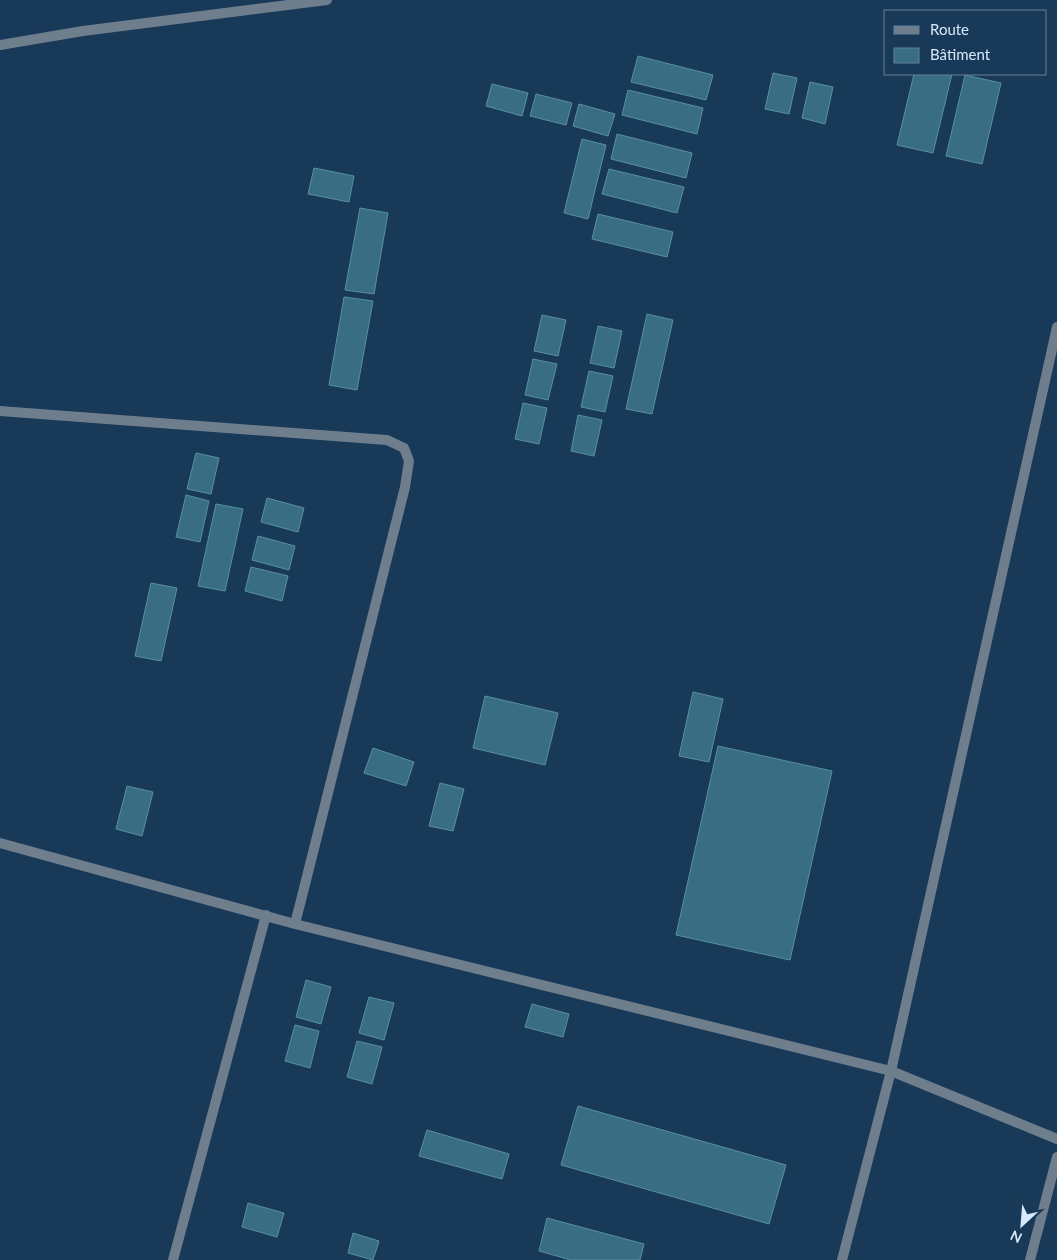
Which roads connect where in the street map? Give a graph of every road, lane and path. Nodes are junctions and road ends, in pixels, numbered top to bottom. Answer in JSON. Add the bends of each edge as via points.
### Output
{"nodes":[{"id":1,"x":327,"y":0,"type":"edge"},
{"id":2,"x":0,"y":45,"type":"edge"},
{"id":3,"x":1057,"y":327,"type":"edge"},
{"id":4,"x":0,"y":411,"type":"edge"},
{"id":5,"x":0,"y":843,"type":"edge"},
{"id":6,"x":266,"y":915,"type":"junction"},
{"id":7,"x":295,"y":924,"type":"junction"},
{"id":8,"x":891,"y":1071,"type":"junction"},
{"id":9,"x":1057,"y":1139,"type":"edge"},
{"id":10,"x":1057,"y":1157,"type":"edge"},
{"id":11,"x":173,"y":1260,"type":"edge"},
{"id":12,"x":842,"y":1260,"type":"edge"},
{"id":13,"x":1030,"y":1260,"type":"edge"}],
"edges":[{"from":1,"to":2,"type":"street","via":[[83,31]]},
{"from":3,"to":8,"type":"street"},
{"from":4,"to":7,"type":"street","via":[[387,440],[404,448],[408,461],[405,487]]},
{"from":5,"to":6,"type":"street"},
{"from":6,"to":7,"type":"street"},
{"from":6,"to":11,"type":"street"},
{"from":7,"to":8,"type":"street"},
{"from":8,"to":9,"type":"street"},
{"from":8,"to":12,"type":"street"},
{"from":10,"to":13,"type":"street"}]}
